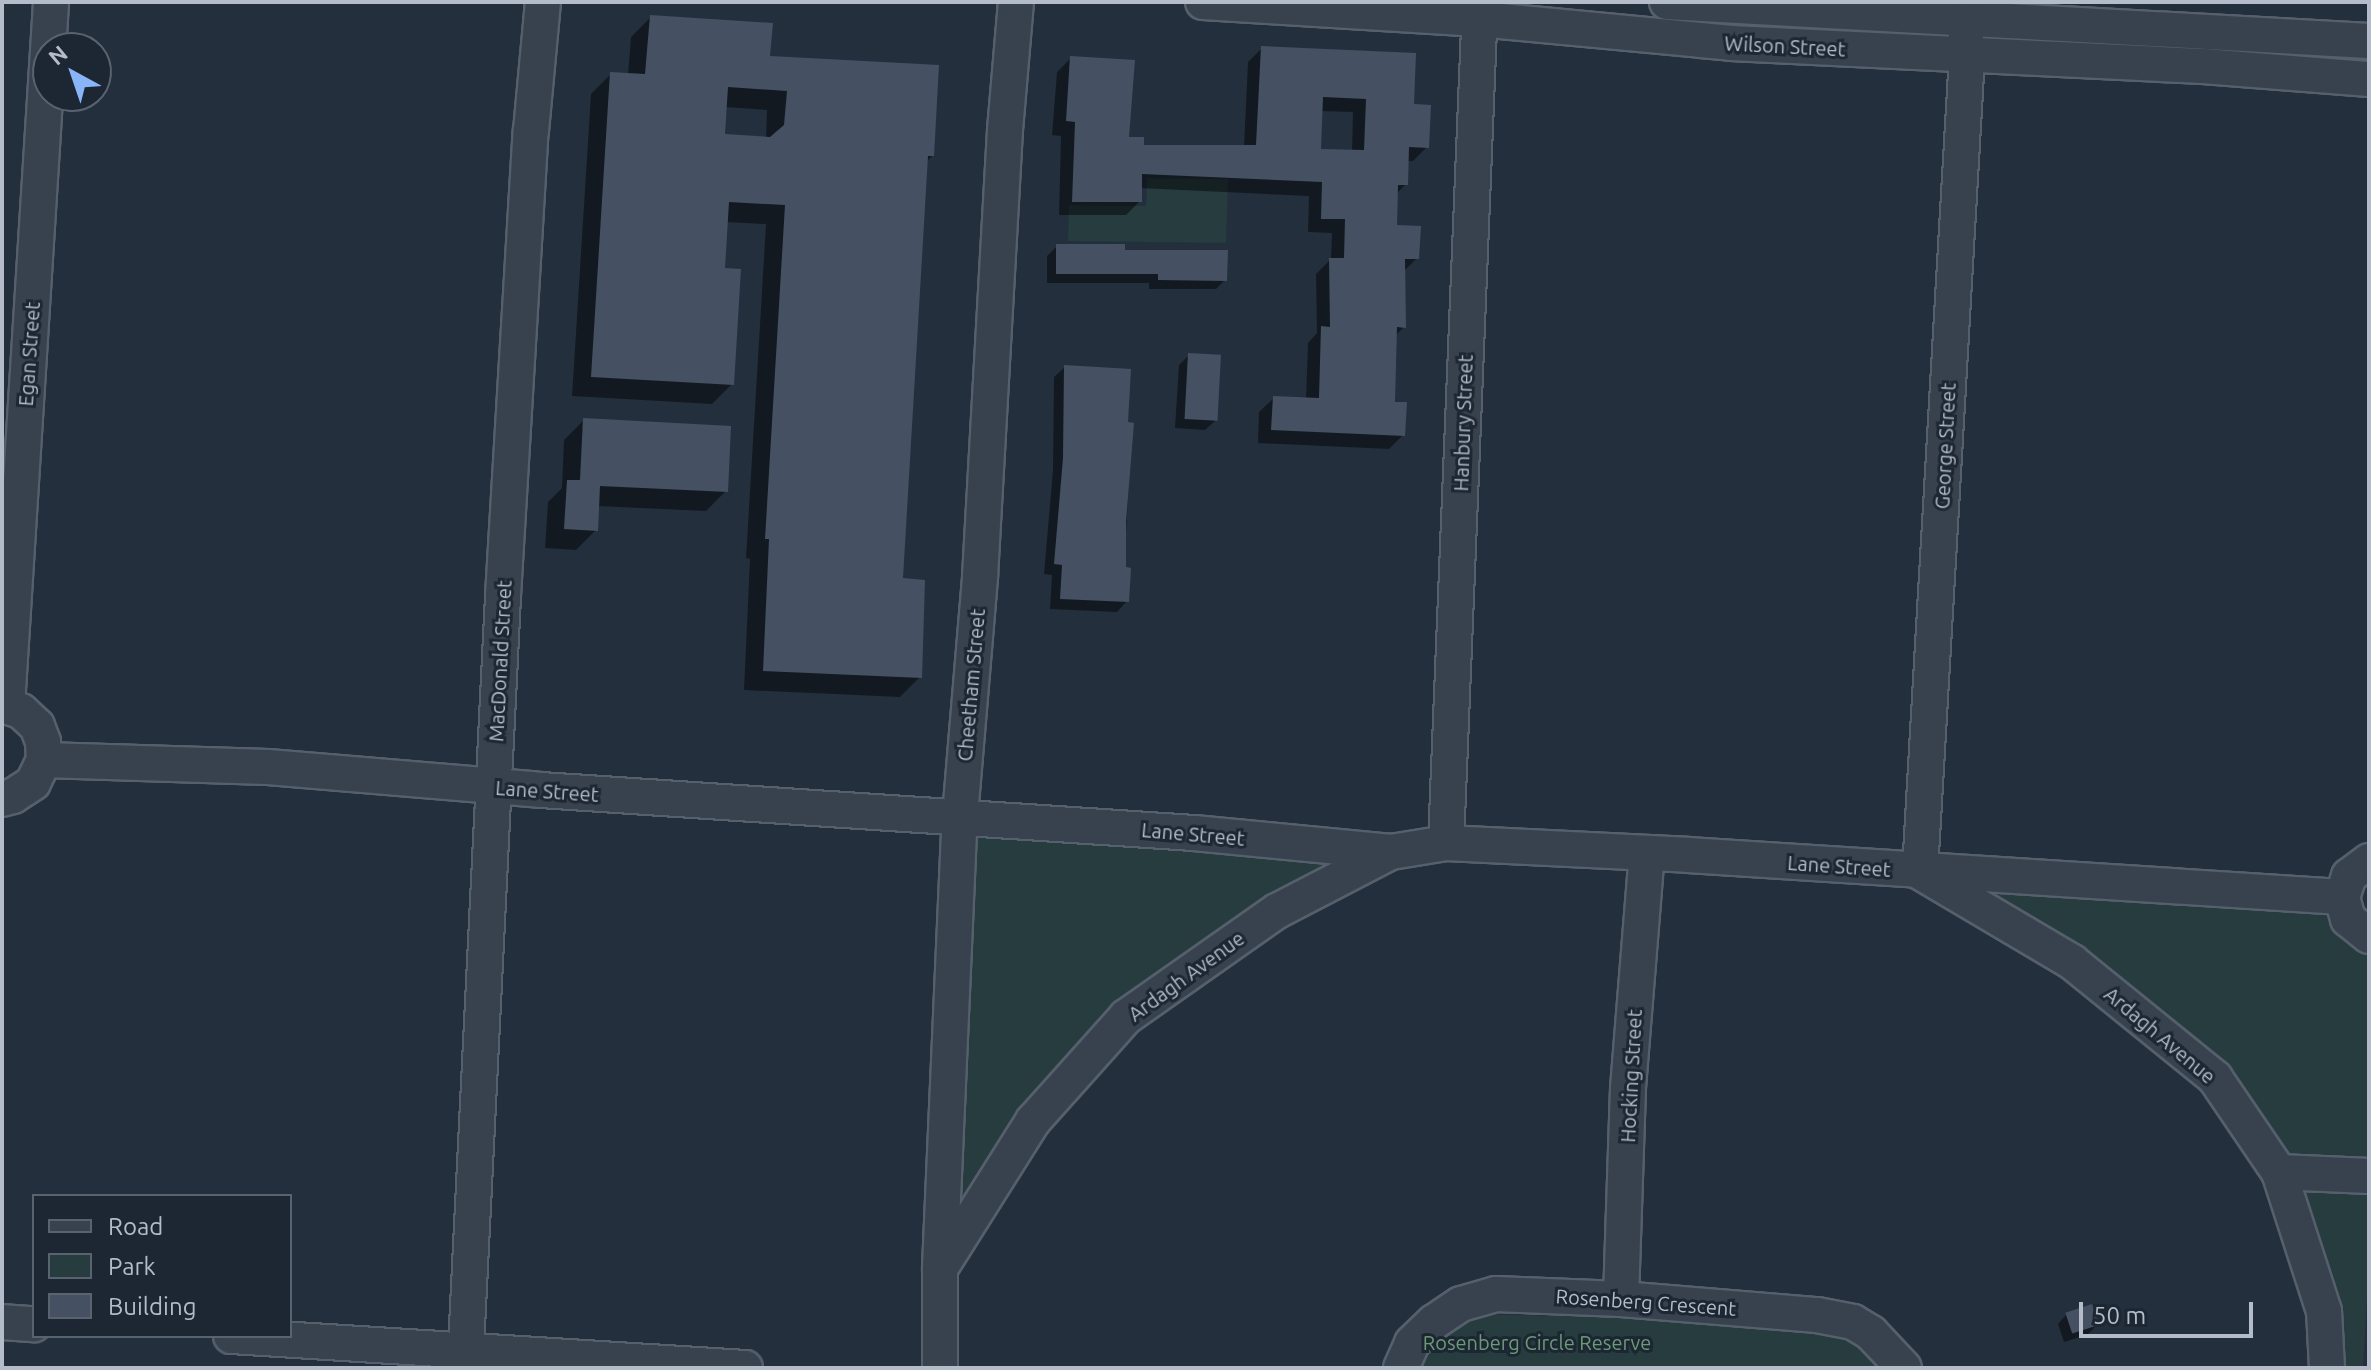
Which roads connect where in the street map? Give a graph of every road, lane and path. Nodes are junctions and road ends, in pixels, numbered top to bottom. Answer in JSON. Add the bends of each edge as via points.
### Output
{"nodes":[{"id":1,"x":51,"y":2,"type":"edge"},
{"id":2,"x":543,"y":2,"type":"edge"},
{"id":3,"x":1016,"y":2,"type":"edge"},
{"id":4,"x":1203,"y":2,"type":"edge"},
{"id":5,"x":1667,"y":2,"type":"edge"},
{"id":6,"x":1841,"y":7,"type":"edge"},
{"id":7,"x":1480,"y":10,"type":"edge"},
{"id":8,"x":1965,"y":20,"type":"junction"},
{"id":9,"x":2369,"y":41,"type":"edge"},
{"id":10,"x":1837,"y":49,"type":"junction"},
{"id":11,"x":1967,"y":56,"type":"junction"},
{"id":12,"x":2369,"y":79,"type":"edge"},
{"id":13,"x":5,"y":706,"type":"edge"},
{"id":14,"x":44,"y":760,"type":"junction"},
{"id":15,"x":492,"y":787,"type":"junction"},
{"id":16,"x":3,"y":809,"type":"edge"},
{"id":17,"x":960,"y":816,"type":"junction"},
{"id":18,"x":1446,"y":843,"type":"junction"},
{"id":19,"x":1391,"y":852,"type":"junction"},
{"id":20,"x":1647,"y":854,"type":"junction"},
{"id":21,"x":2369,"y":861,"type":"edge"},
{"id":22,"x":1920,"y":872,"type":"junction"},
{"id":23,"x":2342,"y":897,"type":"junction"},
{"id":24,"x":2369,"y":936,"type":"edge"},
{"id":25,"x":2279,"y":1172,"type":"junction"},
{"id":26,"x":2369,"y":1176,"type":"edge"},
{"id":27,"x":940,"y":1267,"type":"junction"},
{"id":28,"x":1621,"y":1299,"type":"junction"},
{"id":29,"x":2,"y":1322,"type":"edge"},
{"id":30,"x":32,"y":1324,"type":"edge"},
{"id":31,"x":250,"y":1338,"type":"edge"},
{"id":32,"x":465,"y":1360,"type":"edge"},
{"id":33,"x":745,"y":1368,"type":"edge"},
{"id":34,"x":940,"y":1368,"type":"edge"},
{"id":35,"x":1401,"y":1368,"type":"edge"},
{"id":36,"x":1904,"y":1368,"type":"edge"},
{"id":37,"x":2327,"y":1368,"type":"edge"}],
"edges":[{"from":1,"to":13,"type":"street","name":"Egan Street"},
{"from":2,"to":15,"type":"street","name":"MacDonald Street"},
{"from":3,"to":17,"type":"street","name":"Cheetham Street"},
{"from":4,"to":7,"type":"street","name":"Wilson Street"},
{"from":5,"to":6,"type":"street","name":"Wilson Street"},
{"from":6,"to":8,"type":"street","name":"Wilson Street"},
{"from":6,"to":10,"type":"street"},
{"from":7,"to":10,"type":"street","name":"Wilson Street","via":[[1731,43]]},
{"from":7,"to":18,"type":"street","name":"Hanbury Street"},
{"from":8,"to":9,"type":"street","name":"Wilson Street"},
{"from":8,"to":11,"type":"street","name":"George Street"},
{"from":10,"to":11,"type":"street","name":"Wilson Street"},
{"from":11,"to":12,"type":"street","name":"Wilson Street"},
{"from":11,"to":22,"type":"street","name":"George Street"},
{"from":13,"to":14,"type":"street","via":[[21,711],[37,726]]},
{"from":14,"to":15,"type":"street","name":"Lane Street","via":[[268,767]]},
{"from":14,"to":16,"type":"street","via":[[33,783]]},
{"from":15,"to":17,"type":"street","name":"Lane Street"},
{"from":15,"to":32,"type":"street","name":"MacDonald Street"},
{"from":17,"to":19,"type":"street","name":"Lane Street"},
{"from":17,"to":27,"type":"street","name":"Cheetham Street"},
{"from":18,"to":19,"type":"street","name":"Lane Street"},
{"from":18,"to":20,"type":"street","name":"Lane Street"},
{"from":19,"to":27,"type":"street","name":"Ardagh Avenue","via":[[1277,911],[1126,1017],[1033,1121]]},
{"from":20,"to":22,"type":"street","name":"Lane Street"},
{"from":20,"to":28,"type":"street","name":"Hocking Street","via":[[1628,1088]]},
{"from":21,"to":23,"type":"street","via":[[2349,876]]},
{"from":22,"to":23,"type":"street","name":"Lane Street"},
{"from":22,"to":25,"type":"street","name":"Ardagh Avenue","via":[[2072,962],[2215,1078]]},
{"from":23,"to":24,"type":"street","via":[[2348,919]]},
{"from":25,"to":26,"type":"street"},
{"from":25,"to":37,"type":"street","name":"Ardagh Avenue","via":[[2324,1311]]},
{"from":27,"to":34,"type":"street","name":"Cheetham Street"},
{"from":28,"to":35,"type":"street","name":"Rosenberg Crescent","via":[[1496,1294],[1461,1304],[1412,1343]]},
{"from":28,"to":36,"type":"street","name":"Rosenberg Crescent","via":[[1853,1322]]},
{"from":29,"to":30,"type":"street"},
{"from":31,"to":32,"type":"street"},
{"from":32,"to":33,"type":"street"}]}
